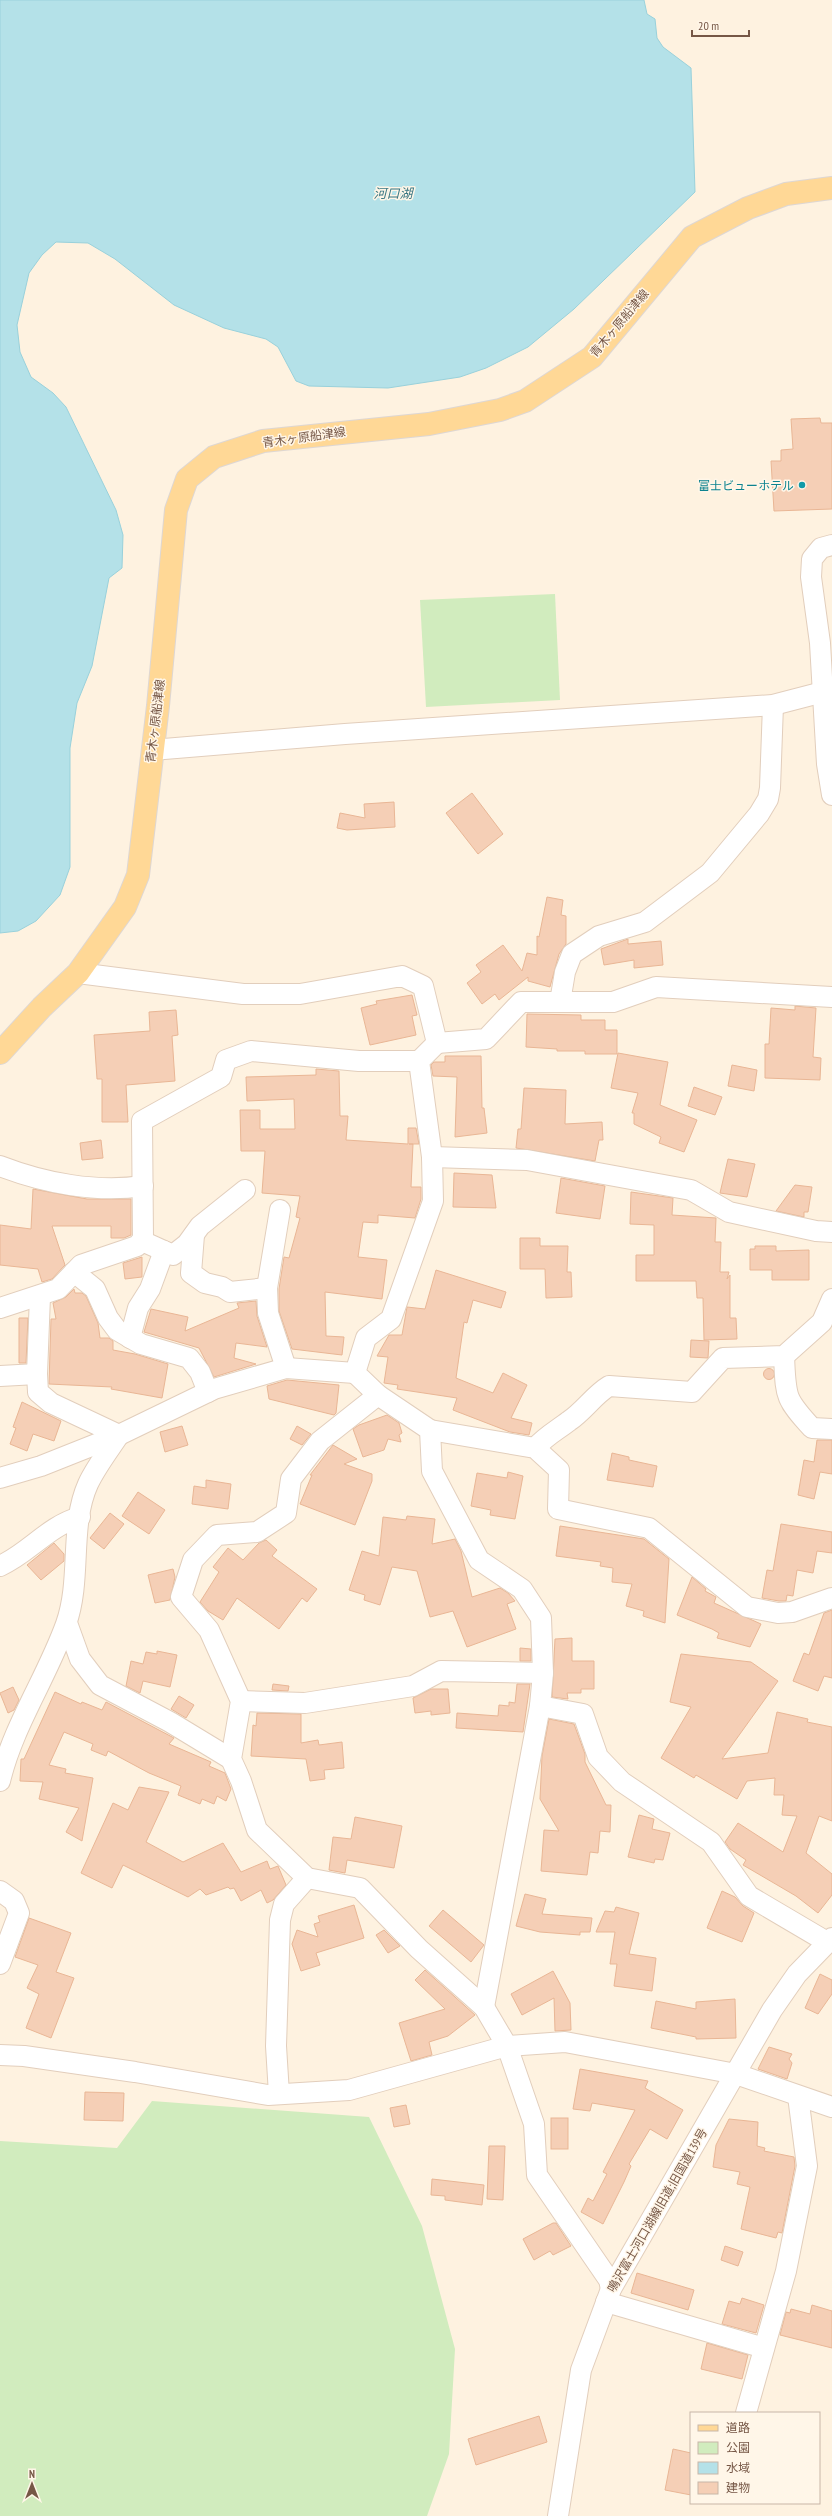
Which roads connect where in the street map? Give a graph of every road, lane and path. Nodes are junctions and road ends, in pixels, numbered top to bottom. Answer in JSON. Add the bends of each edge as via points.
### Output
{"nodes":[{"id":1,"x":832,"y":188,"type":"edge"},
{"id":2,"x":832,"y":545,"type":"edge"},
{"id":3,"x":823,"y":692,"type":"junction"},
{"id":4,"x":773,"y":705,"type":"junction"},
{"id":5,"x":829,"y":713,"type":"edge"},
{"id":6,"x":152,"y":750,"type":"junction"},
{"id":7,"x":832,"y":795,"type":"edge"},
{"id":8,"x":78,"y":973,"type":"junction"},
{"id":9,"x":832,"y":997,"type":"edge"},
{"id":10,"x":560,"y":1002,"type":"junction"},
{"id":11,"x":437,"y":1043,"type":"junction"},
{"id":12,"x":0,"y":1053,"type":"edge"},
{"id":13,"x":419,"y":1061,"type":"junction"},
{"id":14,"x":432,"y":1157,"type":"junction"},
{"id":15,"x":0,"y":1166,"type":"edge"},
{"id":16,"x":143,"y":1186,"type":"junction"},
{"id":17,"x":246,"y":1190,"type":"dead end"},
{"id":18,"x":280,"y":1210,"type":"dead end"},
{"id":19,"x":832,"y":1232,"type":"edge"},
{"id":20,"x":194,"y":1235,"type":"junction"},
{"id":21,"x":142,"y":1241,"type":"junction"},
{"id":22,"x":164,"y":1250,"type":"junction"},
{"id":23,"x":74,"y":1272,"type":"junction"},
{"id":24,"x":267,"y":1288,"type":"junction"},
{"id":25,"x":40,"y":1296,"type":"junction"},
{"id":26,"x":832,"y":1299,"type":"edge"},
{"id":27,"x":0,"y":1308,"type":"edge"},
{"id":28,"x":130,"y":1338,"type":"junction"},
{"id":29,"x":784,"y":1356,"type":"junction"},
{"id":30,"x":286,"y":1368,"type":"junction"},
{"id":31,"x":355,"y":1373,"type":"junction"},
{"id":32,"x":37,"y":1374,"type":"junction"},
{"id":33,"x":0,"y":1376,"type":"edge"},
{"id":34,"x":208,"y":1392,"type":"junction"},
{"id":35,"x":378,"y":1395,"type":"junction"},
{"id":36,"x":832,"y":1429,"type":"edge"},
{"id":37,"x":430,"y":1430,"type":"junction"},
{"id":38,"x":119,"y":1435,"type":"junction"},
{"id":39,"x":535,"y":1448,"type":"junction"},
{"id":40,"x":0,"y":1478,"type":"edge"},
{"id":41,"x":80,"y":1517,"type":"junction"},
{"id":42,"x":0,"y":1566,"type":"edge"},
{"id":43,"x":832,"y":1598,"type":"edge"},
{"id":44,"x":67,"y":1622,"type":"junction"},
{"id":45,"x":543,"y":1673,"type":"junction"},
{"id":46,"x":241,"y":1701,"type":"junction"},
{"id":47,"x":540,"y":1706,"type":"junction"},
{"id":48,"x":231,"y":1758,"type":"junction"},
{"id":49,"x":0,"y":1781,"type":"edge"},
{"id":50,"x":307,"y":1878,"type":"junction"},
{"id":51,"x":0,"y":1891,"type":"edge"},
{"id":52,"x":830,"y":1940,"type":"edge"},
{"id":53,"x":0,"y":1964,"type":"edge"},
{"id":54,"x":484,"y":2007,"type":"junction"},
{"id":55,"x":507,"y":2046,"type":"junction"},
{"id":56,"x":0,"y":2055,"type":"edge"},
{"id":57,"x":736,"y":2074,"type":"junction"},
{"id":58,"x":279,"y":2094,"type":"junction"},
{"id":59,"x":798,"y":2096,"type":"junction"},
{"id":60,"x":832,"y":2107,"type":"edge"},
{"id":61,"x":609,"y":2295,"type":"junction"},
{"id":62,"x":764,"y":2348,"type":"junction"},
{"id":63,"x":746,"y":2412,"type":"edge"},
{"id":64,"x":558,"y":2516,"type":"edge"}],
"edges":[{"from":1,"to":6,"type":"main road","name":"青木ヶ原船津線","via":[[786,194],[724,219],[692,237],[592,357],[525,401],[500,410],[429,424],[263,441],[214,457],[187,479],[176,510]]},
{"from":2,"to":3,"type":"street","via":[[820,548],[812,559],[811,577]]},
{"from":3,"to":4,"type":"street"},
{"from":3,"to":5,"type":"street"},
{"from":4,"to":6,"type":"street","via":[[345,734]]},
{"from":4,"to":10,"type":"street","via":[[770,788],[768,799],[759,814],[710,873],[645,922],[599,936],[572,954],[564,972]]},
{"from":5,"to":7,"type":"street","via":[[827,764]]},
{"from":6,"to":8,"type":"main road","name":"青木ヶ原船津線","via":[[138,875],[125,906]]},
{"from":8,"to":11,"type":"street","via":[[243,994],[300,994],[402,976],[423,986]]},
{"from":8,"to":12,"type":"main road","name":"青木ヶ原船津線","via":[[42,1007]]},
{"from":9,"to":10,"type":"street","via":[[656,987],[613,1002]]},
{"from":10,"to":11,"type":"street","via":[[521,1002],[486,1039]]},
{"from":11,"to":13,"type":"street"},
{"from":13,"to":14,"type":"street"},
{"from":13,"to":16,"type":"street","via":[[358,1061],[252,1052],[226,1060],[221,1077],[142,1121]]},
{"from":14,"to":19,"type":"street","via":[[527,1160],[691,1190],[729,1212],[816,1231]]},
{"from":14,"to":31,"type":"street","via":[[433,1201],[391,1319],[366,1338]]},
{"from":15,"to":16,"type":"street","via":[[59,1183],[79,1186]]},
{"from":16,"to":21,"type":"street"},
{"from":17,"to":20,"type":"street","via":[[200,1226]]},
{"from":18,"to":24,"type":"street"},
{"from":20,"to":22,"type":"street","via":[[173,1255]]},
{"from":20,"to":24,"type":"street","via":[[191,1273],[205,1283],[230,1292]]},
{"from":21,"to":22,"type":"street"},
{"from":21,"to":23,"type":"street","via":[[137,1246],[81,1265]]},
{"from":22,"to":28,"type":"street","via":[[150,1289],[138,1308]]},
{"from":23,"to":25,"type":"street","via":[[58,1289]]},
{"from":23,"to":28,"type":"street","via":[[95,1289],[108,1318],[117,1330]]},
{"from":24,"to":30,"type":"street","via":[[268,1313]]},
{"from":25,"to":27,"type":"street"},
{"from":25,"to":32,"type":"street"},
{"from":26,"to":29,"type":"street","via":[[822,1322]]},
{"from":28,"to":34,"type":"street","via":[[140,1344],[189,1358],[200,1372]]},
{"from":29,"to":36,"type":"street","via":[[786,1393],[792,1407],[812,1428]]},
{"from":29,"to":39,"type":"street","via":[[723,1358],[692,1392],[609,1386],[599,1392],[570,1421],[548,1434]]},
{"from":30,"to":31,"type":"street"},
{"from":30,"to":34,"type":"street"},
{"from":31,"to":35,"type":"street"},
{"from":32,"to":33,"type":"street"},
{"from":32,"to":38,"type":"street","via":[[38,1392],[51,1403]]},
{"from":34,"to":38,"type":"street"},
{"from":35,"to":37,"type":"street"},
{"from":35,"to":46,"type":"street","via":[[320,1441],[291,1479],[286,1513],[257,1532],[217,1535],[193,1560],[181,1597],[209,1630]]},
{"from":37,"to":39,"type":"street"},
{"from":37,"to":45,"type":"street","via":[[432,1471],[479,1560],[522,1589],[541,1618]]},
{"from":38,"to":40,"type":"street","via":[[41,1466]]},
{"from":38,"to":41,"type":"street","via":[[88,1484]]},
{"from":39,"to":43,"type":"street","via":[[559,1470],[558,1509],[649,1528],[747,1607],[778,1613],[792,1612]]},
{"from":41,"to":42,"type":"street","via":[[52,1529],[21,1554]]},
{"from":41,"to":44,"type":"street","via":[[76,1583]]},
{"from":44,"to":48,"type":"street","via":[[80,1659],[100,1685]]},
{"from":44,"to":49,"type":"street","via":[[14,1740]]},
{"from":45,"to":46,"type":"street","via":[[440,1671],[413,1686],[305,1703]]},
{"from":45,"to":47,"type":"street"},
{"from":46,"to":48,"type":"street"},
{"from":47,"to":52,"type":"street","via":[[583,1714],[598,1757],[622,1782],[711,1842],[749,1896]]},
{"from":47,"to":54,"type":"street"},
{"from":48,"to":50,"type":"street","via":[[257,1830]]},
{"from":50,"to":54,"type":"street","via":[[360,1888],[419,1949]]},
{"from":50,"to":58,"type":"street","via":[[284,1904],[280,1920],[276,2046]]},
{"from":51,"to":53,"type":"street","via":[[14,1901],[19,1913]]},
{"from":52,"to":57,"type":"street","name":"鳴沢富士河口湖線旧道;旧国道139号","via":[[797,1974],[772,2010]]},
{"from":54,"to":55,"type":"street"},
{"from":55,"to":57,"type":"street","via":[[565,2042]]},
{"from":55,"to":58,"type":"street","via":[[349,2090]]},
{"from":55,"to":61,"type":"street","via":[[534,2124],[537,2175],[608,2280]]},
{"from":56,"to":58,"type":"street","via":[[24,2056],[134,2072],[268,2095]]},
{"from":57,"to":59,"type":"street"},
{"from":57,"to":61,"type":"street","name":"鳴沢富士河口湖線旧道;旧国道139号","via":[[645,2227]]},
{"from":59,"to":60,"type":"street"},
{"from":59,"to":62,"type":"street","via":[[807,2166],[786,2271]]},
{"from":61,"to":62,"type":"street"},
{"from":61,"to":64,"type":"street","name":"鳴沢富士河口湖線旧道;旧国道139号","via":[[581,2370]]},
{"from":62,"to":63,"type":"street"}]}
